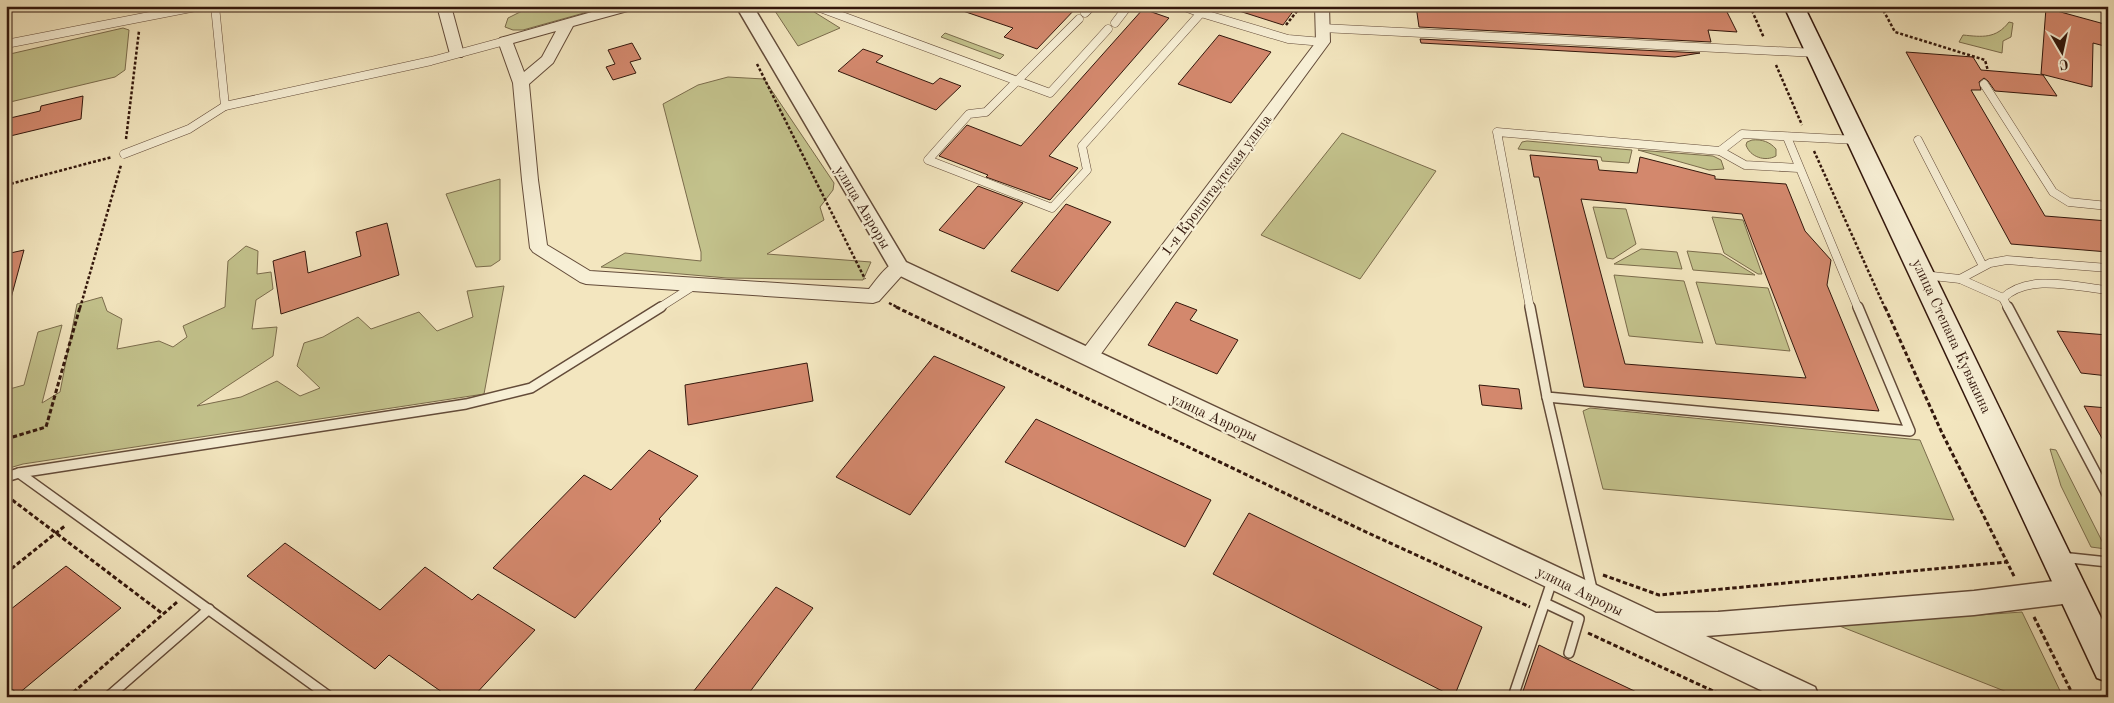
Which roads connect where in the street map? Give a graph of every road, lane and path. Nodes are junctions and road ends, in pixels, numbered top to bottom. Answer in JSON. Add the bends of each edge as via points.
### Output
{"nodes":[{"id":1,"x":201,"y":6,"type":"edge"},
{"id":2,"x":215,"y":6,"type":"edge"},
{"id":3,"x":444,"y":6,"type":"edge"},
{"id":4,"x":630,"y":6,"type":"edge"},
{"id":5,"x":744,"y":6,"type":"edge"},
{"id":6,"x":815,"y":6,"type":"edge"},
{"id":7,"x":1092,"y":6,"type":"edge"},
{"id":8,"x":1128,"y":6,"type":"edge"},
{"id":9,"x":1182,"y":6,"type":"edge"},
{"id":10,"x":1301,"y":6,"type":"edge"},
{"id":11,"x":1322,"y":6,"type":"edge"},
{"id":12,"x":1750,"y":6,"type":"edge"},
{"id":13,"x":1794,"y":6,"type":"edge"},
{"id":14,"x":1881,"y":6,"type":"edge"},
{"id":15,"x":1086,"y":13,"type":"dead end"},
{"id":16,"x":1201,"y":13,"type":"junction"},
{"id":17,"x":140,"y":18,"type":"junction"},
{"id":18,"x":1079,"y":20,"type":"dead end"},
{"id":19,"x":1115,"y":23,"type":"dead end"},
{"id":20,"x":566,"y":24,"type":"junction"},
{"id":21,"x":1108,"y":29,"type":"dead end"},
{"id":22,"x":1322,"y":35,"type":"junction"},
{"id":23,"x":1279,"y":36,"type":"junction"},
{"id":24,"x":505,"y":41,"type":"junction"},
{"id":25,"x":6,"y":44,"type":"edge"},
{"id":26,"x":1770,"y":51,"type":"junction"},
{"id":27,"x":1816,"y":53,"type":"junction"},
{"id":28,"x":457,"y":54,"type":"junction"},
{"id":29,"x":1988,"y":71,"type":"dead end"},
{"id":30,"x":1017,"y":81,"type":"junction"},
{"id":31,"x":522,"y":83,"type":"junction"},
{"id":32,"x":1984,"y":84,"type":"dead end"},
{"id":33,"x":225,"y":106,"type":"junction"},
{"id":34,"x":1786,"y":137,"type":"junction"},
{"id":35,"x":1808,"y":138,"type":"junction"},
{"id":36,"x":1857,"y":140,"type":"junction"},
{"id":37,"x":1918,"y":140,"type":"dead end"},
{"id":38,"x":1720,"y":151,"type":"junction"},
{"id":39,"x":124,"y":154,"type":"junction"},
{"id":40,"x":1798,"y":168,"type":"junction"},
{"id":41,"x":6,"y":185,"type":"edge"},
{"id":42,"x":2108,"y":206,"type":"edge"},
{"id":43,"x":1983,"y":266,"type":"junction"},
{"id":44,"x":899,"y":268,"type":"junction"},
{"id":45,"x":2108,"y":268,"type":"edge"},
{"id":46,"x":1923,"y":275,"type":"junction"},
{"id":47,"x":1960,"y":279,"type":"junction"},
{"id":48,"x":695,"y":285,"type":"junction"},
{"id":49,"x":2108,"y":290,"type":"edge"},
{"id":50,"x":2004,"y":298,"type":"junction"},
{"id":51,"x":1088,"y":357,"type":"junction"},
{"id":52,"x":1547,"y":397,"type":"junction"},
{"id":53,"x":6,"y":439,"type":"edge"},
{"id":54,"x":19,"y":473,"type":"junction"},
{"id":55,"x":6,"y":477,"type":"edge"},
{"id":56,"x":2108,"y":496,"type":"edge"},
{"id":57,"x":6,"y":500,"type":"edge"},
{"id":58,"x":78,"y":516,"type":"junction"},
{"id":59,"x":57,"y":533,"type":"junction"},
{"id":60,"x":2055,"y":556,"type":"junction"},
{"id":61,"x":2007,"y":562,"type":"junction"},
{"id":62,"x":2108,"y":562,"type":"edge"},
{"id":63,"x":1589,"y":570,"type":"junction"},
{"id":64,"x":6,"y":573,"type":"edge"},
{"id":65,"x":1553,"y":578,"type":"junction"},
{"id":66,"x":2071,"y":591,"type":"junction"},
{"id":67,"x":187,"y":594,"type":"junction"},
{"id":68,"x":1593,"y":598,"type":"junction"},
{"id":69,"x":2024,"y":598,"type":"junction"},
{"id":70,"x":1545,"y":602,"type":"junction"},
{"id":71,"x":209,"y":609,"type":"junction"},
{"id":72,"x":163,"y":614,"type":"junction"},
{"id":73,"x":1651,"y":624,"type":"junction"},
{"id":74,"x":1569,"y":652,"type":"dead end"},
{"id":75,"x":2108,"y":667,"type":"edge"},
{"id":76,"x":68,"y":697,"type":"edge"},
{"id":77,"x":108,"y":697,"type":"edge"},
{"id":78,"x":330,"y":697,"type":"edge"},
{"id":79,"x":1513,"y":697,"type":"edge"},
{"id":80,"x":1805,"y":697,"type":"edge"},
{"id":81,"x":2074,"y":697,"type":"edge"}],
"edges":[{"from":1,"to":17,"type":"lane"},
{"from":2,"to":33,"type":"lane"},
{"from":3,"to":28,"type":"street"},
{"from":4,"to":20,"type":"street"},
{"from":5,"to":44,"type":"street","name":"улица Авроры"},
{"from":6,"to":30,"type":"lane"},
{"from":7,"to":15,"type":"lane"},
{"from":8,"to":19,"type":"lane"},
{"from":9,"to":16,"type":"lane"},
{"from":10,"to":23,"type":"path"},
{"from":11,"to":22,"type":"street"},
{"from":12,"to":26,"type":"path"},
{"from":13,"to":27,"type":"main road","name":"улица Степана Кувыкина"},
{"from":14,"to":29,"type":"path","via":[[1895,32],[1985,60]]},
{"from":16,"to":23,"type":"lane"},
{"from":16,"to":30,"type":"lane","via":[[1082,146],[1088,170],[1052,208],[928,160],[969,114],[986,112]]},
{"from":17,"to":25,"type":"lane"},
{"from":17,"to":39,"type":"path"},
{"from":18,"to":30,"type":"lane"},
{"from":20,"to":24,"type":"street"},
{"from":20,"to":31,"type":"street","via":[[548,60]]},
{"from":21,"to":30,"type":"lane","via":[[1050,93]]},
{"from":22,"to":23,"type":"lane","via":[[1288,39]]},
{"from":22,"to":26,"type":"lane"},
{"from":22,"to":51,"type":"street","name":"1-я Кронштадтская улица"},
{"from":24,"to":28,"type":"lane"},
{"from":24,"to":31,"type":"street"},
{"from":26,"to":27,"type":"lane"},
{"from":26,"to":35,"type":"path"},
{"from":27,"to":36,"type":"main road","name":"улица Степана Кувыкина"},
{"from":28,"to":33,"type":"lane"},
{"from":31,"to":48,"type":"street","via":[[539,248],[586,277]]},
{"from":32,"to":42,"type":"lane","via":[[2054,192],[2069,202]]},
{"from":33,"to":39,"type":"lane","via":[[189,129]]},
{"from":34,"to":35,"type":"lane"},
{"from":34,"to":38,"type":"lane","via":[[1742,134]]},
{"from":34,"to":40,"type":"lane"},
{"from":35,"to":36,"type":"lane"},
{"from":35,"to":61,"type":"path","via":[[1942,433]]},
{"from":36,"to":46,"type":"main road","name":"улица Степана Кувыкина"},
{"from":37,"to":43,"type":"lane"},
{"from":38,"to":40,"type":"lane","via":[[1745,165]]},
{"from":38,"to":52,"type":"lane","via":[[1498,132]]},
{"from":39,"to":41,"type":"path"},
{"from":39,"to":53,"type":"path","via":[[46,427]]},
{"from":40,"to":52,"type":"lane","via":[[1910,431]]},
{"from":43,"to":45,"type":"lane","via":[[2015,260]]},
{"from":43,"to":47,"type":"lane"},
{"from":44,"to":48,"type":"street","via":[[873,296]]},
{"from":44,"to":51,"type":"street","name":"улица Авроры"},
{"from":46,"to":47,"type":"lane"},
{"from":46,"to":60,"type":"main road","name":"улица Степана Кувыкина"},
{"from":47,"to":50,"type":"lane"},
{"from":48,"to":54,"type":"lane","via":[[531,388],[466,404]]},
{"from":49,"to":50,"type":"lane","via":[[2033,284],[2011,289]]},
{"from":50,"to":56,"type":"lane"},
{"from":51,"to":65,"type":"street","name":"улица Авроры"},
{"from":52,"to":63,"type":"lane"},
{"from":54,"to":55,"type":"lane"},
{"from":54,"to":58,"type":"lane"},
{"from":57,"to":59,"type":"path","via":[[11,500]]},
{"from":58,"to":59,"type":"path"},
{"from":58,"to":67,"type":"lane"},
{"from":59,"to":64,"type":"path"},
{"from":59,"to":72,"type":"path"},
{"from":60,"to":62,"type":"lane"},
{"from":60,"to":66,"type":"main road","name":"улица Степана Кувыкина"},
{"from":61,"to":63,"type":"path","via":[[1659,595]]},
{"from":61,"to":69,"type":"path"},
{"from":63,"to":68,"type":"lane"},
{"from":65,"to":68,"type":"street","name":"улица Авроры"},
{"from":65,"to":70,"type":"lane"},
{"from":66,"to":69,"type":"street"},
{"from":66,"to":75,"type":"main road","name":"улица Степана Кувыкина"},
{"from":67,"to":71,"type":"lane"},
{"from":67,"to":72,"type":"path"},
{"from":68,"to":73,"type":"street","name":"улица Авроры"},
{"from":69,"to":73,"type":"street","via":[[1718,624]]},
{"from":69,"to":81,"type":"path"},
{"from":70,"to":74,"type":"lane","via":[[1579,619]]},
{"from":70,"to":79,"type":"lane"},
{"from":71,"to":77,"type":"lane"},
{"from":71,"to":78,"type":"lane"},
{"from":72,"to":76,"type":"path"},
{"from":73,"to":80,"type":"street","name":"улица Авроры"}]}
